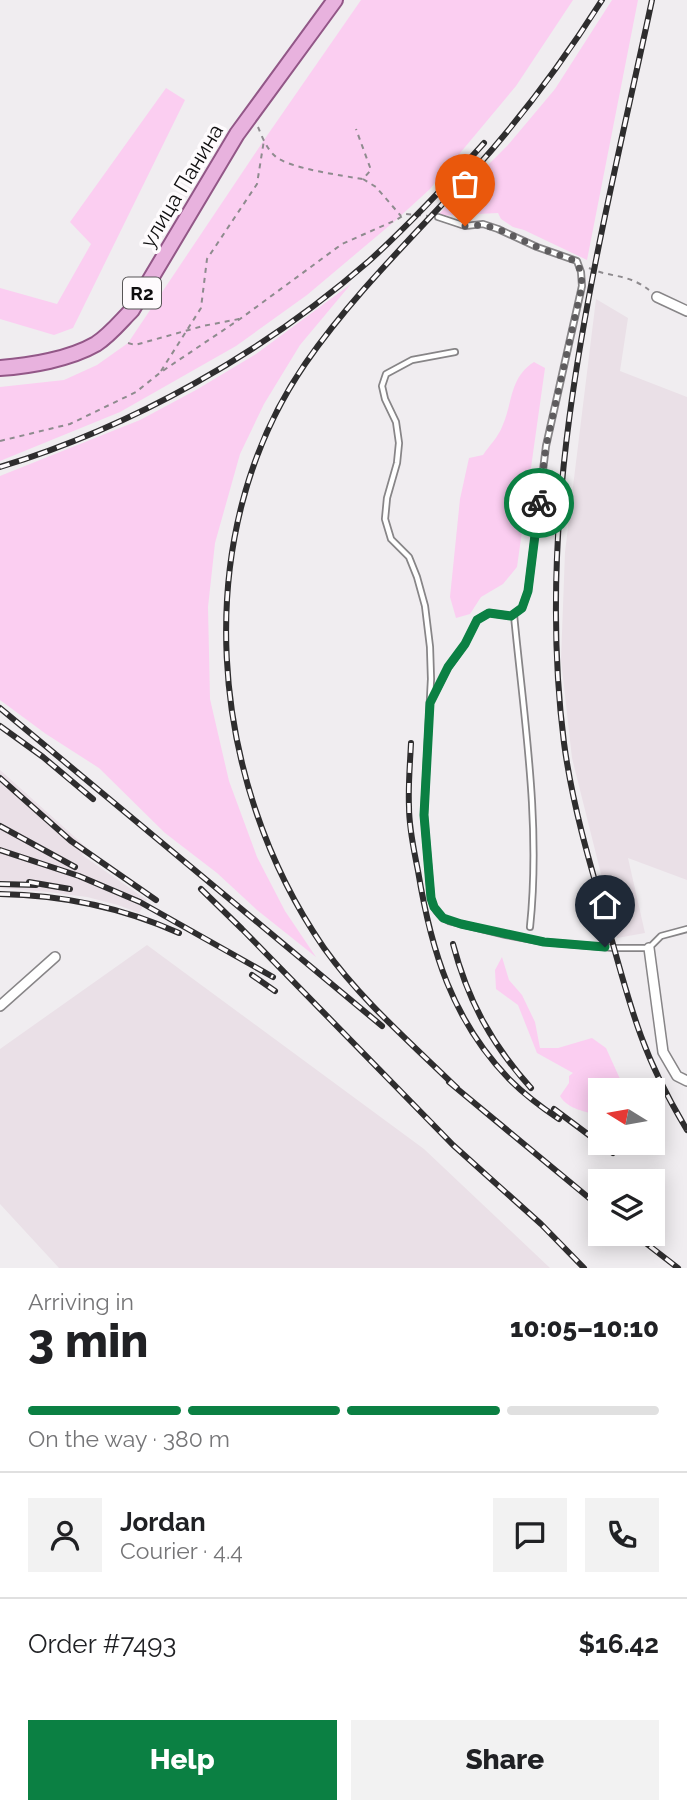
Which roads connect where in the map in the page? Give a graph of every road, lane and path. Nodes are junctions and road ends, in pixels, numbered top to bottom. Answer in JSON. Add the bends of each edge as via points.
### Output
{"nodes":[{"id":1,"x":335,"y":0,"type":"edge"},
{"id":2,"x":251,"y":113,"type":"junction"},
{"id":3,"x":356,"y":129,"type":"dead end"},
{"id":4,"x":264,"y":140,"type":"junction"},
{"id":5,"x":363,"y":179,"type":"junction"},
{"id":6,"x":401,"y":217,"type":"junction"},
{"id":7,"x":438,"y":217,"type":"joint"},
{"id":8,"x":576,"y":261,"type":"junction"},
{"id":9,"x":657,"y":297,"type":"joint"},
{"id":10,"x":687,"y":310,"type":"edge"},
{"id":11,"x":240,"y":319,"type":"junction"},
{"id":12,"x":128,"y":343,"type":"dead end"},
{"id":13,"x":455,"y":352,"type":"dead end"},
{"id":14,"x":0,"y":368,"type":"edge"},
{"id":15,"x":161,"y":372,"type":"junction"},
{"id":16,"x":0,"y":441,"type":"edge"},
{"id":17,"x":514,"y":614,"type":"junction"},
{"id":18,"x":430,"y":703,"type":"junction"},
{"id":19,"x":530,"y":927,"type":"dead end"},
{"id":20,"x":687,"y":929,"type":"edge"},
{"id":21,"x":649,"y":948,"type":"junction"},
{"id":22,"x":55,"y":957,"type":"dead end"},
{"id":23,"x":0,"y":1006,"type":"edge"},
{"id":24,"x":687,"y":1081,"type":"edge"}],
"edges":[{"from":1,"to":2,"type":"main road","name":"улица Панина","number":"R2"},
{"from":2,"to":4,"type":"path"},
{"from":2,"to":14,"type":"main road","name":"улица Панина","number":"R2","via":[[132,310],[115,328],[96,344],[60,358]]},
{"from":3,"to":5,"type":"path","via":[[371,170]]},
{"from":4,"to":5,"type":"path","via":[[276,158]]},
{"from":4,"to":15,"type":"path","via":[[257,184],[207,259],[201,308]]},
{"from":5,"to":6,"type":"path","via":[[376,187]]},
{"from":6,"to":7,"type":"path"},
{"from":6,"to":11,"type":"path","via":[[342,244]]},
{"from":7,"to":8,"type":"lane","via":[[465,226],[498,229]]},
{"from":8,"to":9,"type":"path","via":[[629,278]]},
{"from":8,"to":17,"type":"lane","via":[[582,286],[546,446],[528,591],[522,608]]},
{"from":9,"to":10,"type":"street"},
{"from":11,"to":12,"type":"path"},
{"from":11,"to":15,"type":"path"},
{"from":13,"to":18,"type":"lane","via":[[412,360],[386,374],[382,386],[399,443],[385,519],[391,540],[409,557],[425,606]]},
{"from":15,"to":16,"type":"path","via":[[136,392],[70,424]]},
{"from":17,"to":18,"type":"lane","via":[[489,613],[477,620]]},
{"from":17,"to":19,"type":"lane","via":[[534,822]]},
{"from":18,"to":21,"type":"lane","via":[[424,815],[431,898],[437,913],[461,924],[544,942]]},
{"from":20,"to":21,"type":"lane","via":[[661,936]]},
{"from":21,"to":24,"type":"street","via":[[663,1052],[677,1076]]},
{"from":22,"to":23,"type":"street"}]}
